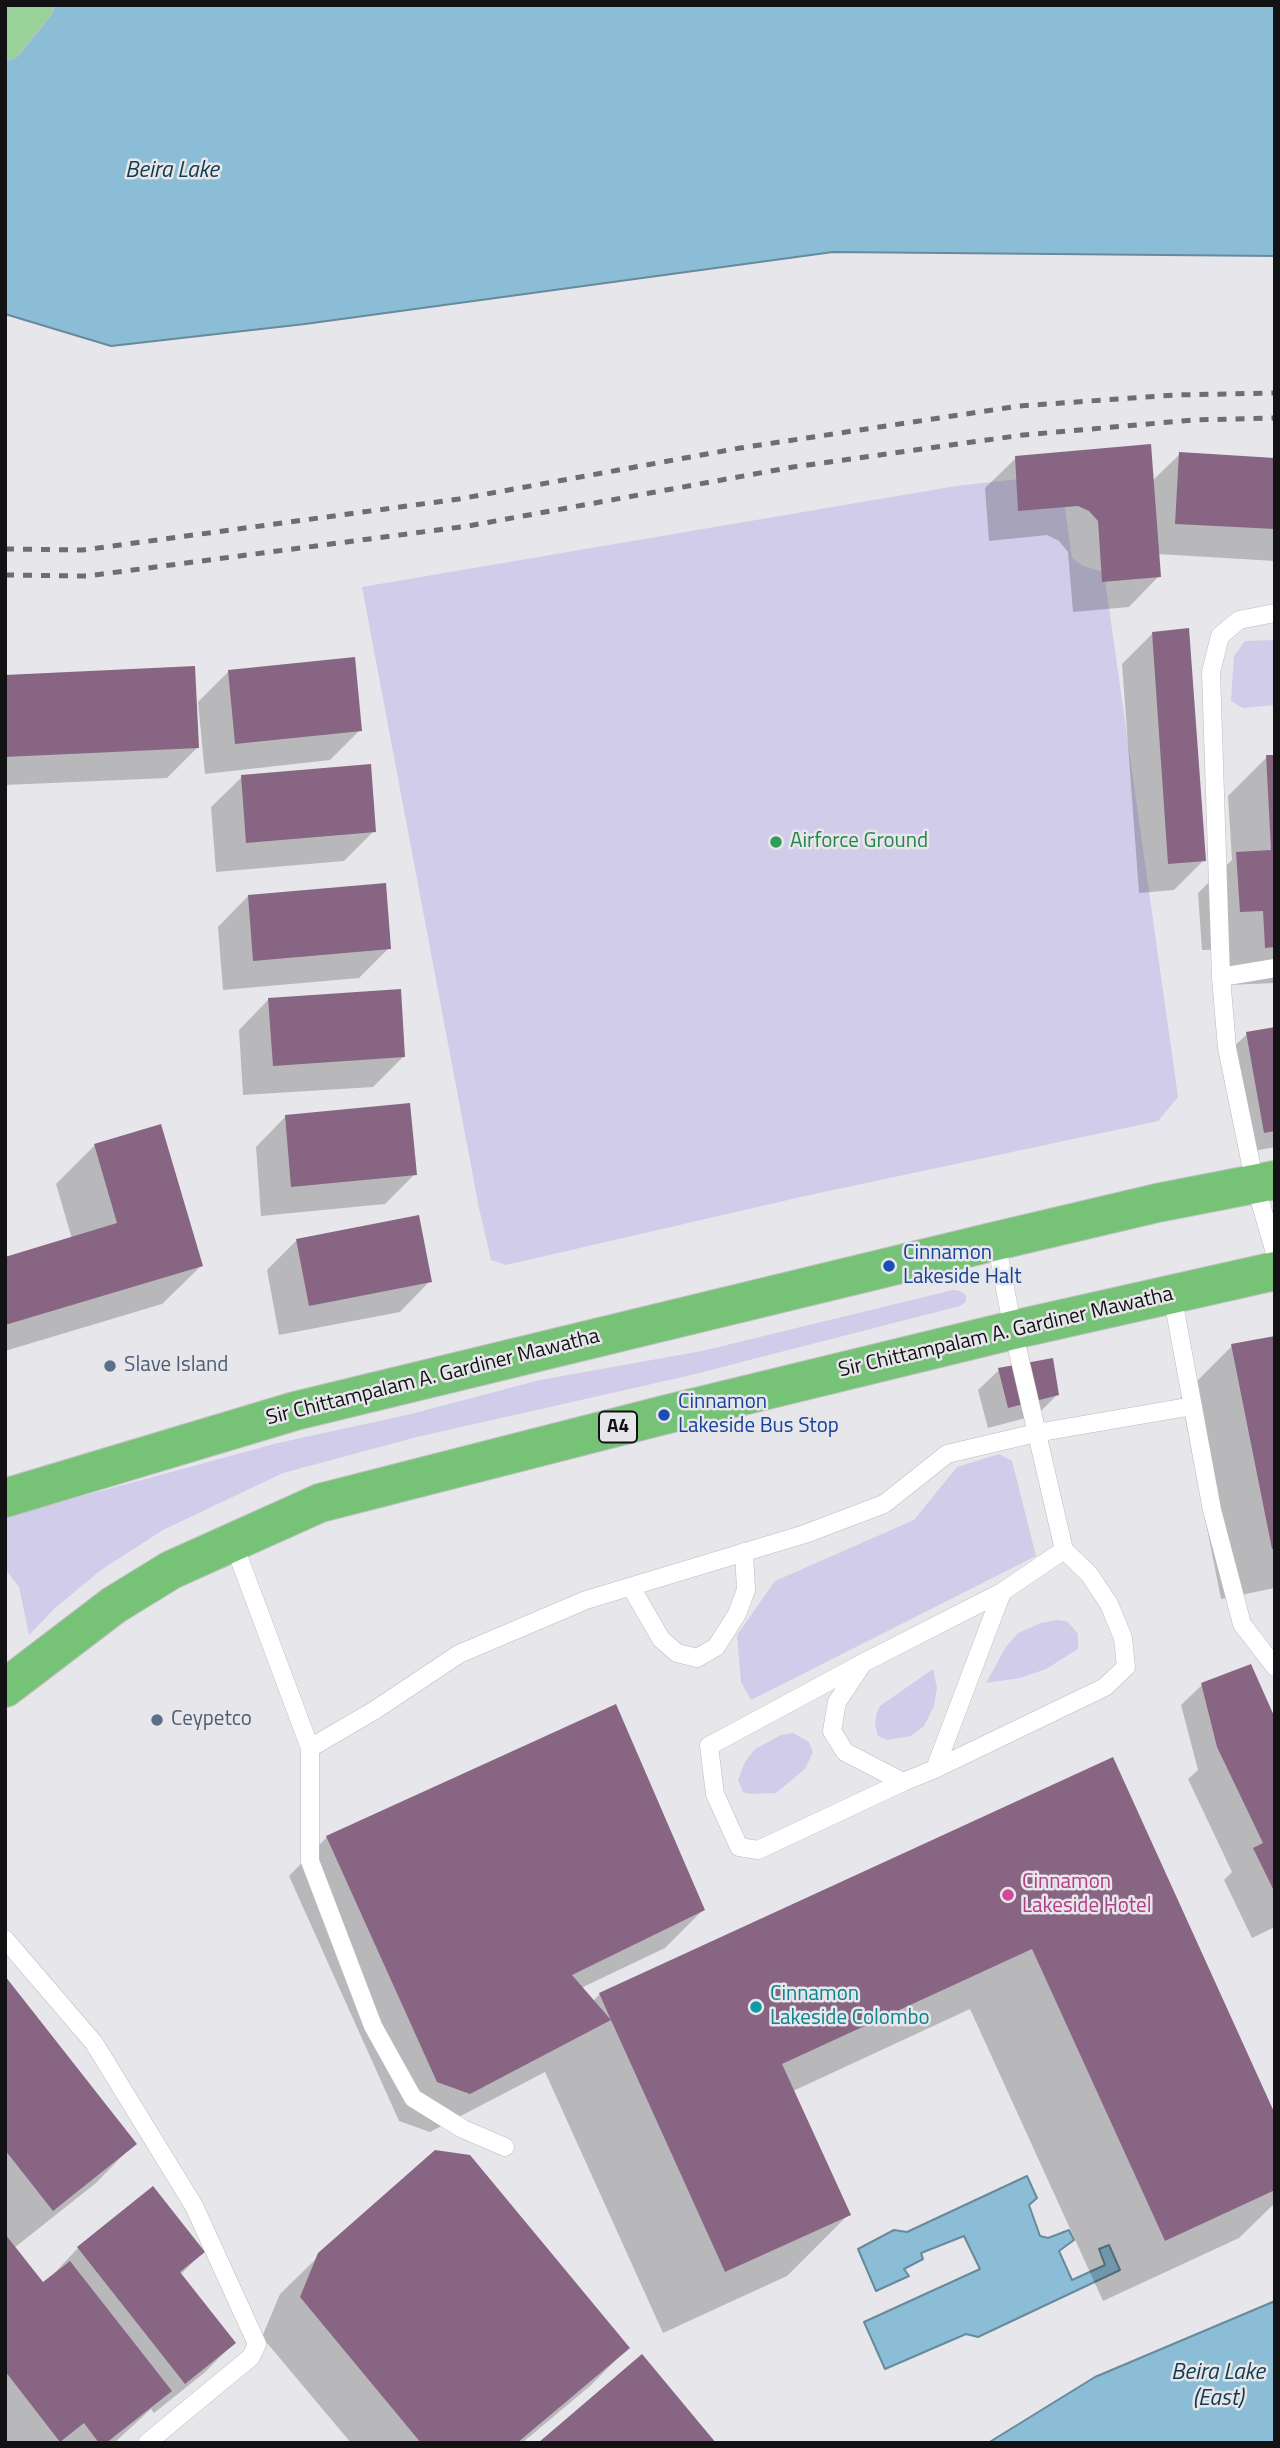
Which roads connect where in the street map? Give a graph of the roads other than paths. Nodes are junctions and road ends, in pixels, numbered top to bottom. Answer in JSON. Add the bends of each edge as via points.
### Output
{"nodes":[{"id":1,"x":34,"y":5,"type":"edge"},
{"id":2,"x":5,"y":41,"type":"edge"},
{"id":3,"x":1275,"y":613,"type":"edge"},
{"id":4,"x":1275,"y":968,"type":"edge"},
{"id":5,"x":1221,"y":977,"type":"junction"},
{"id":6,"x":1265,"y":1182,"type":"edge"},
{"id":7,"x":996,"y":1241,"type":"junction"},
{"id":8,"x":1275,"y":1253,"type":"edge"},
{"id":9,"x":1275,"y":1271,"type":"edge"},
{"id":10,"x":1172,"y":1294,"type":"junction"},
{"id":11,"x":1013,"y":1330,"type":"junction"},
{"id":12,"x":1193,"y":1406,"type":"junction"},
{"id":13,"x":1036,"y":1433,"type":"junction"},
{"id":14,"x":5,"y":1498,"type":"edge"},
{"id":15,"x":233,"y":1542,"type":"junction"},
{"id":16,"x":1065,"y":1550,"type":"junction"},
{"id":17,"x":744,"y":1552,"type":"junction"},
{"id":18,"x":631,"y":1587,"type":"junction"},
{"id":19,"x":1002,"y":1592,"type":"junction"},
{"id":20,"x":863,"y":1663,"type":"junction"},
{"id":21,"x":1275,"y":1667,"type":"edge"},
{"id":22,"x":5,"y":1688,"type":"edge"},
{"id":23,"x":310,"y":1748,"type":"junction"},
{"id":24,"x":935,"y":1769,"type":"junction"},
{"id":25,"x":903,"y":1782,"type":"junction"},
{"id":26,"x":5,"y":1939,"type":"edge"},
{"id":27,"x":505,"y":2147,"type":"dead end"},
{"id":28,"x":147,"y":2443,"type":"edge"}],
"edges":[{"from":1,"to":2,"type":"main road"},
{"from":3,"to":5,"type":"lane","via":[[1239,620],[1220,636],[1211,672]]},
{"from":4,"to":5,"type":"lane"},
{"from":5,"to":6,"type":"lane","via":[[1227,1048]]},
{"from":6,"to":7,"type":"highway","name":"Sir Chittampalam A. Gardiner Mawatha"},
{"from":6,"to":8,"type":"lane"},
{"from":7,"to":11,"type":"lane"},
{"from":7,"to":14,"type":"highway","name":"Sir Chittampalam A. Gardiner Mawatha","via":[[295,1410]]},
{"from":9,"to":10,"type":"highway","name":"Sir Chittampalam A. Gardiner Mawatha","number":"A4"},
{"from":10,"to":11,"type":"highway","name":"Sir Chittampalam A. Gardiner Mawatha","number":"A4"},
{"from":10,"to":12,"type":"lane"},
{"from":11,"to":13,"type":"lane"},
{"from":11,"to":15,"type":"highway","name":"Sir Chittampalam A. Gardiner Mawatha","number":"A4","via":[[320,1503]]},
{"from":12,"to":13,"type":"lane"},
{"from":12,"to":21,"type":"lane","via":[[1212,1510],[1242,1624]]},
{"from":13,"to":16,"type":"lane"},
{"from":13,"to":17,"type":"lane","via":[[947,1454],[884,1504]]},
{"from":15,"to":22,"type":"highway","name":"Sir Chittampalam A. Gardiner Mawatha","number":"A4","via":[[171,1570],[114,1605]]},
{"from":15,"to":23,"type":"lane"},
{"from":16,"to":19,"type":"lane"},
{"from":16,"to":24,"type":"lane","via":[[1109,1604],[1123,1638],[1126,1667],[1105,1687]]},
{"from":17,"to":18,"type":"lane"},
{"from":17,"to":18,"type":"lane","via":[[746,1590],[737,1614],[716,1647],[697,1658],[677,1653],[661,1639]]},
{"from":18,"to":23,"type":"lane","via":[[586,1600],[459,1654]]},
{"from":19,"to":20,"type":"lane"},
{"from":19,"to":24,"type":"lane"},
{"from":20,"to":25,"type":"lane","via":[[837,1702],[832,1731],[845,1752]]},
{"from":20,"to":25,"type":"lane","via":[[709,1746],[715,1794],[739,1847],[758,1850]]},
{"from":23,"to":27,"type":"lane","via":[[310,1861],[373,2026],[413,2098],[463,2129]]},
{"from":24,"to":25,"type":"lane"},
{"from":26,"to":28,"type":"lane","via":[[94,2043],[194,2206],[257,2344],[251,2357]]}]}
